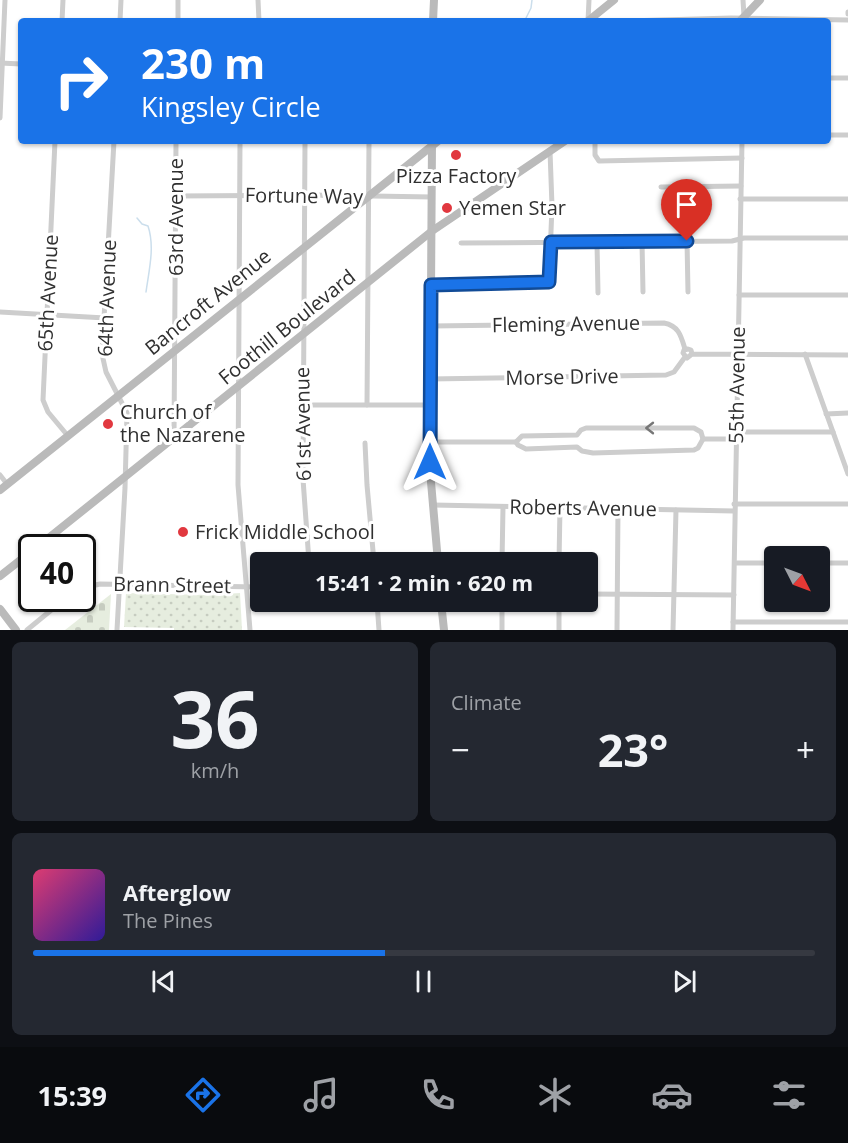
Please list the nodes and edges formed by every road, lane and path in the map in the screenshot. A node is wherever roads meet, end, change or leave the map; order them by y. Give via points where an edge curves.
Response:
1 (5, 0) edge
2 (63, 0) edge
3 (121, 0) edge
4 (178, 0) edge
5 (258, 0) edge
6 (434, 0) edge
7 (589, 0) edge
8 (614, 0) edge
9 (743, 0) edge
10 (760, 0) edge
11 (62, 18) edge
12 (120, 18) edge
13 (178, 18) edge
14 (259, 18) edge
15 (434, 18) edge
16 (588, 18) edge
17 (592, 18) edge
18 (742, 18) edge
19 (744, 18) edge
20 (831, 20) edge
21 (848, 20) edge
22 (1, 63) edge
23 (18, 64) edge
24 (831, 78) edge
25 (848, 78) edge
26 (0, 118) edge
27 (831, 135) edge
28 (848, 135) edge
29 (55, 144) edge
30 (114, 144) edge
31 (176, 144) edge
32 (240, 144) edge
33 (305, 144) edge
34 (369, 144) edge
35 (432, 144) edge
36 (434, 144) edge
37 (560, 144) edge
38 (595, 144) edge
39 (742, 144) edge
40 (550, 151) junction
41 (742, 158) junction
42 (741, 186) junction
43 (661, 187) dead end
44 (239, 195) junction
45 (304, 195) junction
46 (175, 196) junction
47 (368, 196) junction
48 (432, 197) junction
49 (740, 199) junction
50 (848, 200) edge
51 (432, 231) junction
52 (848, 238) edge
53 (739, 239) junction
54 (687, 241) junction
55 (551, 242) junction
56 (642, 242) junction
57 (461, 243) dead end
58 (597, 243) junction
59 (415, 245) junction
60 (305, 246) junction
61 (432, 253) junction
62 (369, 282) junction
63 (431, 285) junction
64 (643, 292) dead end
65 (688, 292) dead end
66 (598, 293) dead end
67 (739, 295) junction
68 (848, 295) edge
69 (239, 298) junction
70 (0, 312) edge
71 (47, 315) junction
72 (105, 318) junction
73 (431, 326) junction
74 (302, 335) junction
75 (685, 349) junction
76 (175, 350) junction
77 (692, 354) junction
78 (738, 354) junction
79 (805, 354) junction
80 (848, 355) edge
81 (685, 357) junction
82 (430, 379) junction
83 (239, 386) junction
84 (118, 395) junction
85 (303, 405) junction
86 (367, 405) junction
87 (430, 405) junction
88 (826, 414) junction
89 (848, 414) edge
90 (833, 432) junction
91 (548, 435) junction
92 (577, 435) junction
93 (736, 435) junction
94 (68, 436) junction
95 (174, 438) junction
96 (703, 439) junction
97 (430, 442) junction
98 (516, 442) junction
99 (365, 443) dead end
100 (548, 447) junction
101 (577, 447) junction
102 (848, 474) edge
103 (0, 475) edge
104 (125, 477) junction
105 (7, 484) junction
106 (0, 490) edge
107 (848, 504) edge
108 (433, 505) junction
109 (503, 507) junction
110 (734, 507) junction
111 (560, 508) junction
112 (618, 508) junction
113 (676, 510) junction
114 (54, 534) edge
115 (308, 552) edge
116 (373, 552) edge
117 (437, 552) edge
118 (502, 552) edge
119 (559, 552) edge
120 (18, 562) edge
121 (735, 563) junction
122 (764, 563) edge
123 (830, 563) edge
124 (848, 563) edge
125 (0, 576) edge
126 (120, 584) junction
127 (96, 585) edge
128 (247, 587) junction
129 (598, 594) edge
130 (618, 594) junction
131 (673, 594) junction
132 (734, 595) junction
133 (0, 609) edge
134 (49, 612) edge
135 (378, 612) edge
136 (442, 612) edge
137 (502, 612) edge
138 (559, 612) edge
139 (733, 622) junction
140 (848, 622) edge
141 (16, 630) edge
142 (27, 630) edge
143 (117, 630) edge
144 (250, 630) edge
145 (379, 630) edge
146 (444, 630) edge
147 (502, 630) edge
148 (559, 630) edge
149 (617, 630) edge
150 (673, 630) edge
151 (733, 630) edge

1 - 22 street
2 - 11 street
3 - 12 street
4 - 13 street
5 - 14 street
6 - 15 street
7 - 16 street
8 - 17 street
9 - 18 street
10 - 19 street
20 - 21 street
22 - 23 street
22 - 26 street
24 - 25 street
27 - 28 street
29 - 71 street, 65th Avenue
30 - 72 street, 64th Avenue
31 - 46 street, 63rd Avenue
32 - 44 street
33 - 45 street, 61st Avenue
34 - 47 street
35 - 47 street, Bancroft Avenue
36 - 48 street
37 - 40 street, Foothill Boulevard
38 - 41 street via 599,161
39 - 41 street, 55th Avenue
40 - 51 street, Foothill Boulevard
40 - 55 street
41 - 42 street, 55th Avenue
42 - 43 street
42 - 49 street, 55th Avenue
44 - 45 street, Fortune Way
44 - 46 street, Fortune Way
44 - 69 street
45 - 47 street, Fortune Way
45 - 60 street, 61st Avenue
46 - 76 street, 63rd Avenue
47 - 48 street, Fortune Way
47 - 60 street, Bancroft Avenue
47 - 62 street
48 - 51 street
49 - 50 street
49 - 53 street, 55th Avenue
51 - 59 street, Foothill Boulevard
51 - 61 street
52 - 53 street
53 - 54 street
53 - 67 street, 55th Avenue
54 - 56 street
54 - 65 street
55 - 57 street
55 - 58 street
55 - 63 street via 549,282
56 - 58 street
56 - 64 street
58 - 66 street
59 - 61 street
59 - 62 street, Foothill Boulevard
60 - 69 street, Bancroft Avenue
60 - 74 street, 61st Avenue
61 - 63 street
62 - 74 street, Foothill Boulevard
62 - 86 street
63 - 73 street
67 - 68 street
67 - 78 street, 55th Avenue
69 - 76 street, Bancroft Avenue
69 - 83 street
70 - 71 street
71 - 72 street
71 - 94 street, 65th Avenue via 43,400
72 - 84 street, 64th Avenue via 102,354 108,378
73 - 75 street, Fleming Avenue via 664,323 676,327
73 - 82 street
74 - 83 street, Foothill Boulevard
74 - 85 street, 61st Avenue
75 - 77 street
75 - 81 street
76 - 84 street, Bancroft Avenue
76 - 95 street, 63rd Avenue
77 - 78 street
77 - 81 street
78 - 79 street
78 - 93 street, 55th Avenue
79 - 80 street
79 - 88 street
81 - 82 street, Morse Drive via 674,372 666,375
82 - 87 street
83 - 95 street, Foothill Boulevard
83 - 128 street via 238,485
84 - 94 street, Bancroft Avenue
84 - 104 street, 64th Avenue via 127,413
85 - 86 street
85 - 115 street, 61st Avenue
86 - 87 street
87 - 97 street
88 - 89 street
88 - 90 street
90 - 93 street
90 - 102 street
91 - 92 street
91 - 98 street via 522,436
91 - 100 street
96 -> 92 street via 694,428 586,428
92 - 101 street
93 - 96 street
93 - 110 street, 55th Avenue
94 - 105 street, Bancroft Avenue
95 - 104 street, Foothill Boulevard
96 - 101 street via 694,450 593,453
97 - 98 street
97 - 108 street
98 - 100 street via 526,449
99 - 116 street
100 - 101 street
103 - 105 street
104 - 114 street, Foothill Boulevard
104 - 126 street, 64th Avenue
105 - 106 street, Bancroft Avenue
107 - 110 street, Roberts Avenue
108 - 109 street, Roberts Avenue
108 - 117 street
109 - 111 street, Roberts Avenue
109 - 118 street
110 - 113 street, Roberts Avenue
110 - 121 street, 55th Avenue
111 - 112 street, Roberts Avenue
111 - 119 street
112 - 113 street, Roberts Avenue
112 - 130 street
113 - 131 street
120 - 125 street
121 - 122 street
121 - 132 street, 55th Avenue
123 - 124 street
126 - 127 street, Brann Street
126 - 128 street, Brann Street
126 - 143 street, 64th Avenue
128 - 144 street
129 - 130 street
130 - 131 street
130 - 149 street
131 - 132 street
131 - 150 street
132 - 139 street, 55th Avenue
133 - 141 street
134 - 142 street
135 - 145 street
136 - 146 street
137 - 147 street
138 - 148 street
139 - 140 street
139 - 151 street, 55th Avenue

